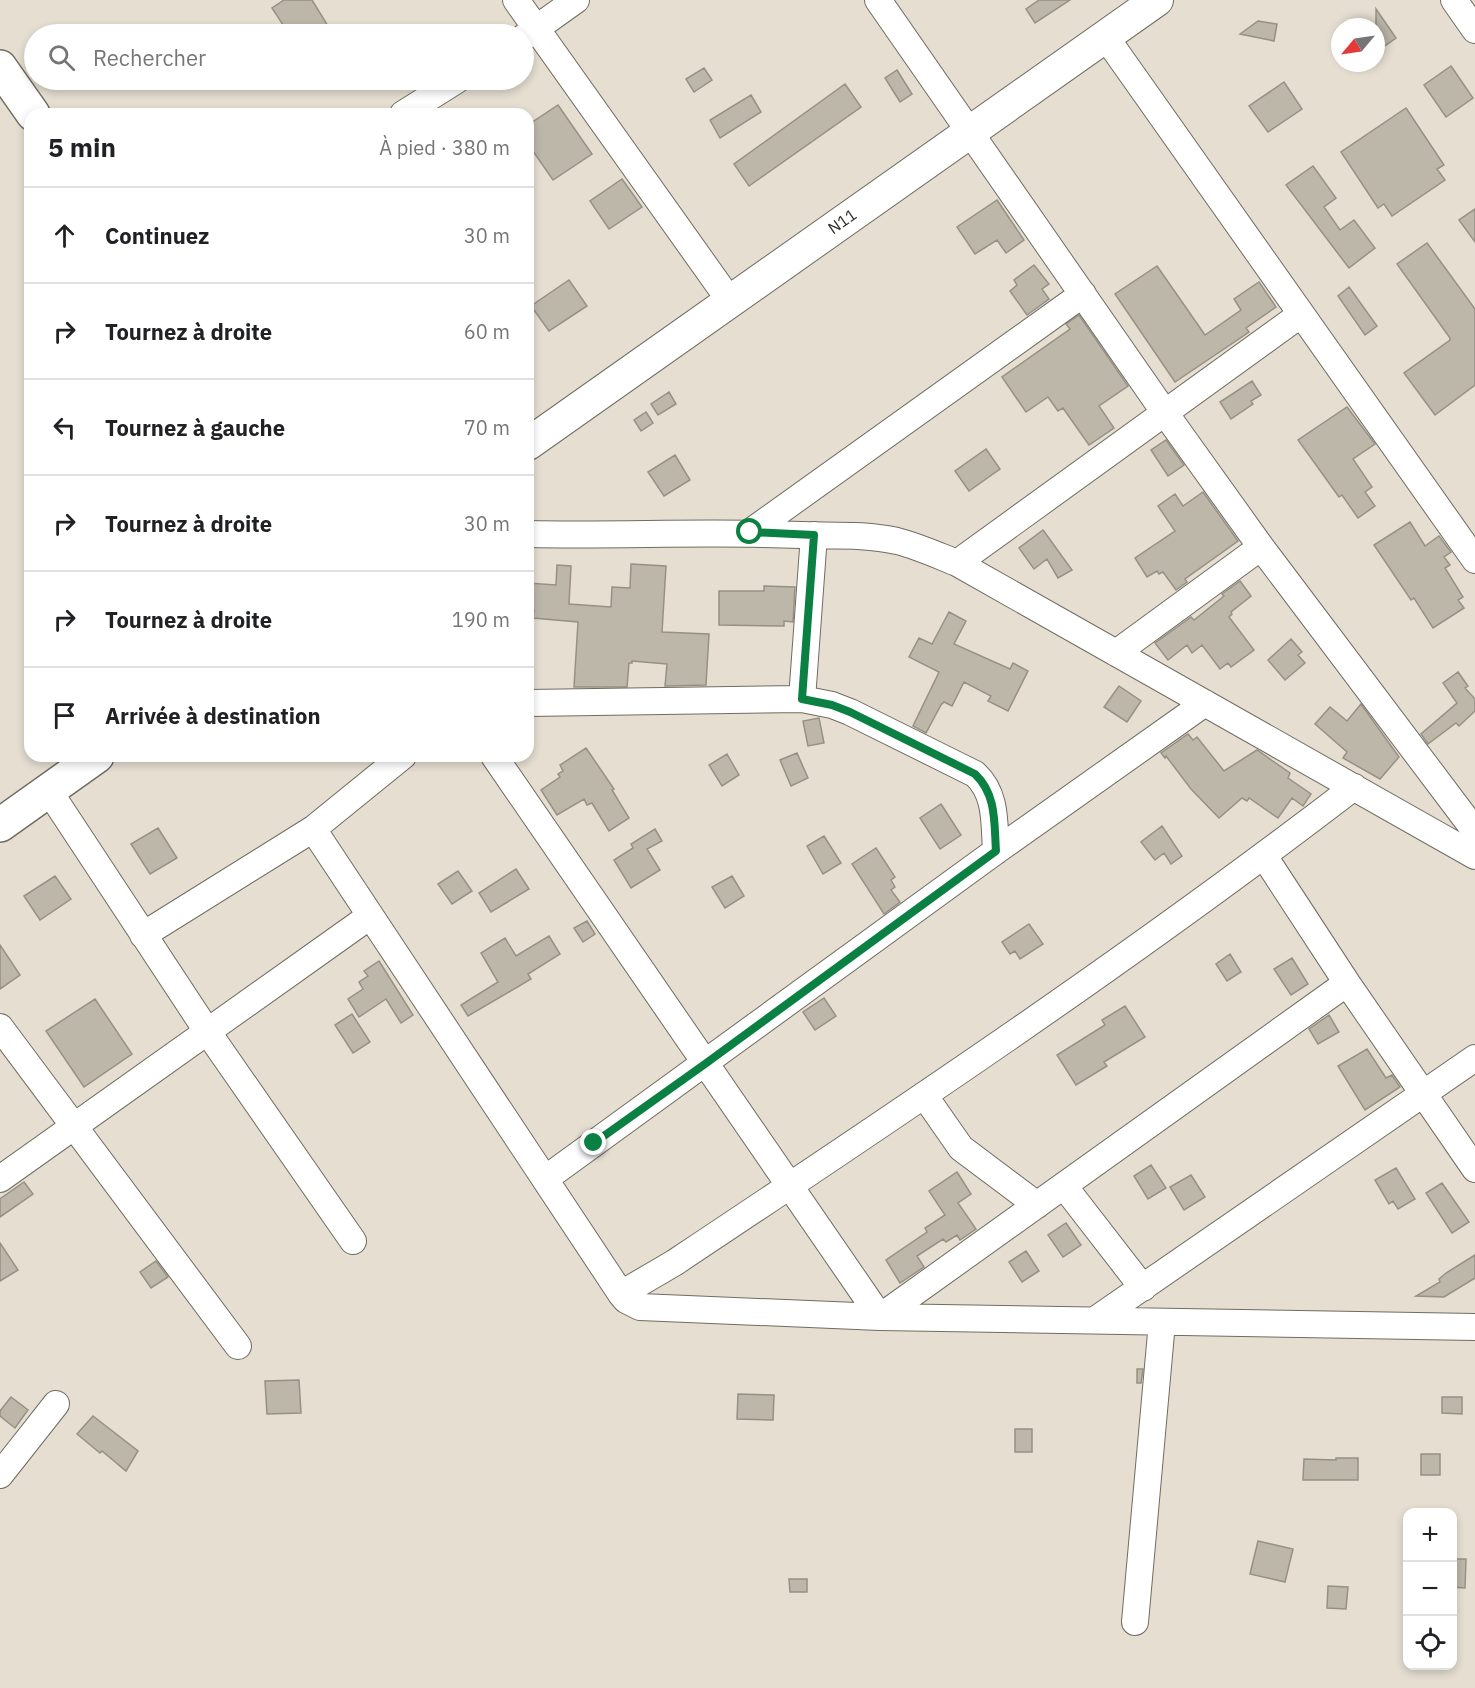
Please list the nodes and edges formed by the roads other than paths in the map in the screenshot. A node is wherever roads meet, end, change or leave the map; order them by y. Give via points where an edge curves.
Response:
1 (516, 0) edge
2 (576, 0) edge
3 (878, 0) edge
4 (1157, 0) edge
5 (1454, 0) edge
6 (526, 24) edge
7 (534, 30) edge
8 (1475, 30) edge
9 (1106, 36) junction
10 (534, 38) edge
11 (0, 67) edge
12 (441, 90) edge
13 (29, 108) edge
14 (413, 108) edge
15 (971, 133) junction
16 (1083, 294) junction
17 (730, 301) junction
18 (1300, 315) junction
19 (1165, 413) junction
20 (534, 440) edge
21 (750, 532) junction
22 (534, 534) edge
23 (814, 535) junction
24 (1261, 547) junction
25 (1475, 560) edge
26 (957, 563) junction
27 (1116, 653) junction
28 (802, 699) junction
29 (534, 703) edge
30 (1205, 703) junction
31 (89, 762) edge
32 (396, 762) edge
33 (498, 762) edge
34 (1354, 788) junction
35 (49, 791) junction
36 (0, 825) edge
37 (313, 829) junction
38 (1475, 831) edge
39 (996, 851) junction
40 (1264, 856) junction
41 (1475, 856) edge
42 (370, 916) junction
43 (143, 935) junction
44 (1347, 983) junction
45 (0, 1027) edge
46 (207, 1031) junction
47 (1475, 1058) edge
48 (705, 1064) junction
49 (1424, 1094) junction
50 (924, 1095) junction
51 (74, 1126) junction
52 (1475, 1169) edge
53 (0, 1179) edge
54 (545, 1179) junction
55 (1064, 1185) junction
56 (789, 1186) junction
57 (1036, 1205) junction
58 (353, 1241) dead end
59 (1143, 1288) junction
60 (621, 1294) junction
61 (880, 1317) junction
62 (1095, 1320) junction
63 (1162, 1322) junction
64 (1475, 1327) edge
65 (238, 1346) dead end
66 (56, 1404) dead end
67 (0, 1475) edge
68 (1135, 1622) dead end

1 - 6 street
2 - 7 street
3 - 15 street
4 - 9 main road, N11
5 - 8 street
9 - 15 main road, N11
9 - 18 street
10 - 17 street
11 - 13 highway
12 - 14 street
15 - 16 street
15 - 17 main road, N11
16 - 19 street
16 - 21 street
17 - 20 main road, N11
18 - 19 street
18 - 25 street
19 - 24 street
19 - 26 street
21 - 22 street
21 - 23 street
23 - 26 street via 897,541
23 - 28 street
24 - 27 street
24 - 38 street
26 - 27 street
27 - 30 street
28 - 29 street
28 - 39 street via 850,712 975,774 991,796
30 - 34 street
30 - 39 street
31 - 35 highway
32 - 37 street
33 - 48 street
34 - 40 street
34 - 41 street
35 - 36 highway
35 - 43 street
37 - 42 street
37 - 43 street
39 - 48 street
40 - 44 street
40 - 50 street
42 - 46 street
42 - 54 street
43 - 46 street
44 - 49 street
44 - 55 street
45 - 51 street
46 - 51 street
46 - 58 street
47 - 49 street
48 - 54 street
48 - 56 street
49 - 52 street
49 - 59 street
50 - 56 street
50 - 57 street via 962,1148
51 - 53 street
51 - 65 street
54 - 60 street
55 - 57 street
55 - 59 street
56 - 60 street
56 - 61 street
57 - 61 street
59 - 62 street
60 - 61 street via 640,1307
61 - 62 street
62 - 63 street
63 - 64 street
63 - 68 street
66 - 67 street

